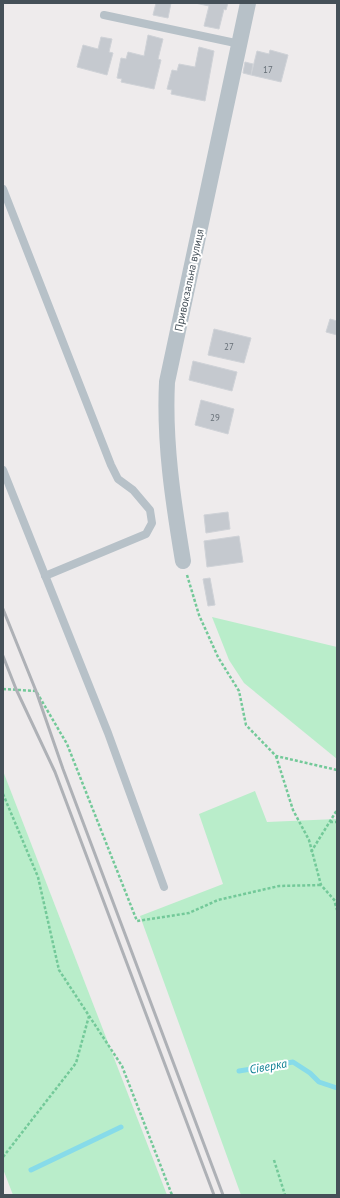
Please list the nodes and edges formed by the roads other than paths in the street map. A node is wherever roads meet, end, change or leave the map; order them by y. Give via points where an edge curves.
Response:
1 (248, 3) edge
2 (104, 15) dead end
3 (240, 44) junction
4 (3, 189) edge
5 (3, 470) edge
6 (183, 561) road end
7 (45, 576) junction
8 (164, 887) dead end

1 - 3 street, Привокзальна вулиця
2 - 3 lane
3 - 6 street, Привокзальна вулиця via 167,382 165,420 171,489
4 - 7 lane via 111,465 118,479 133,490 150,510 152,523 146,534
5 - 7 lane
7 - 8 lane via 108,733

